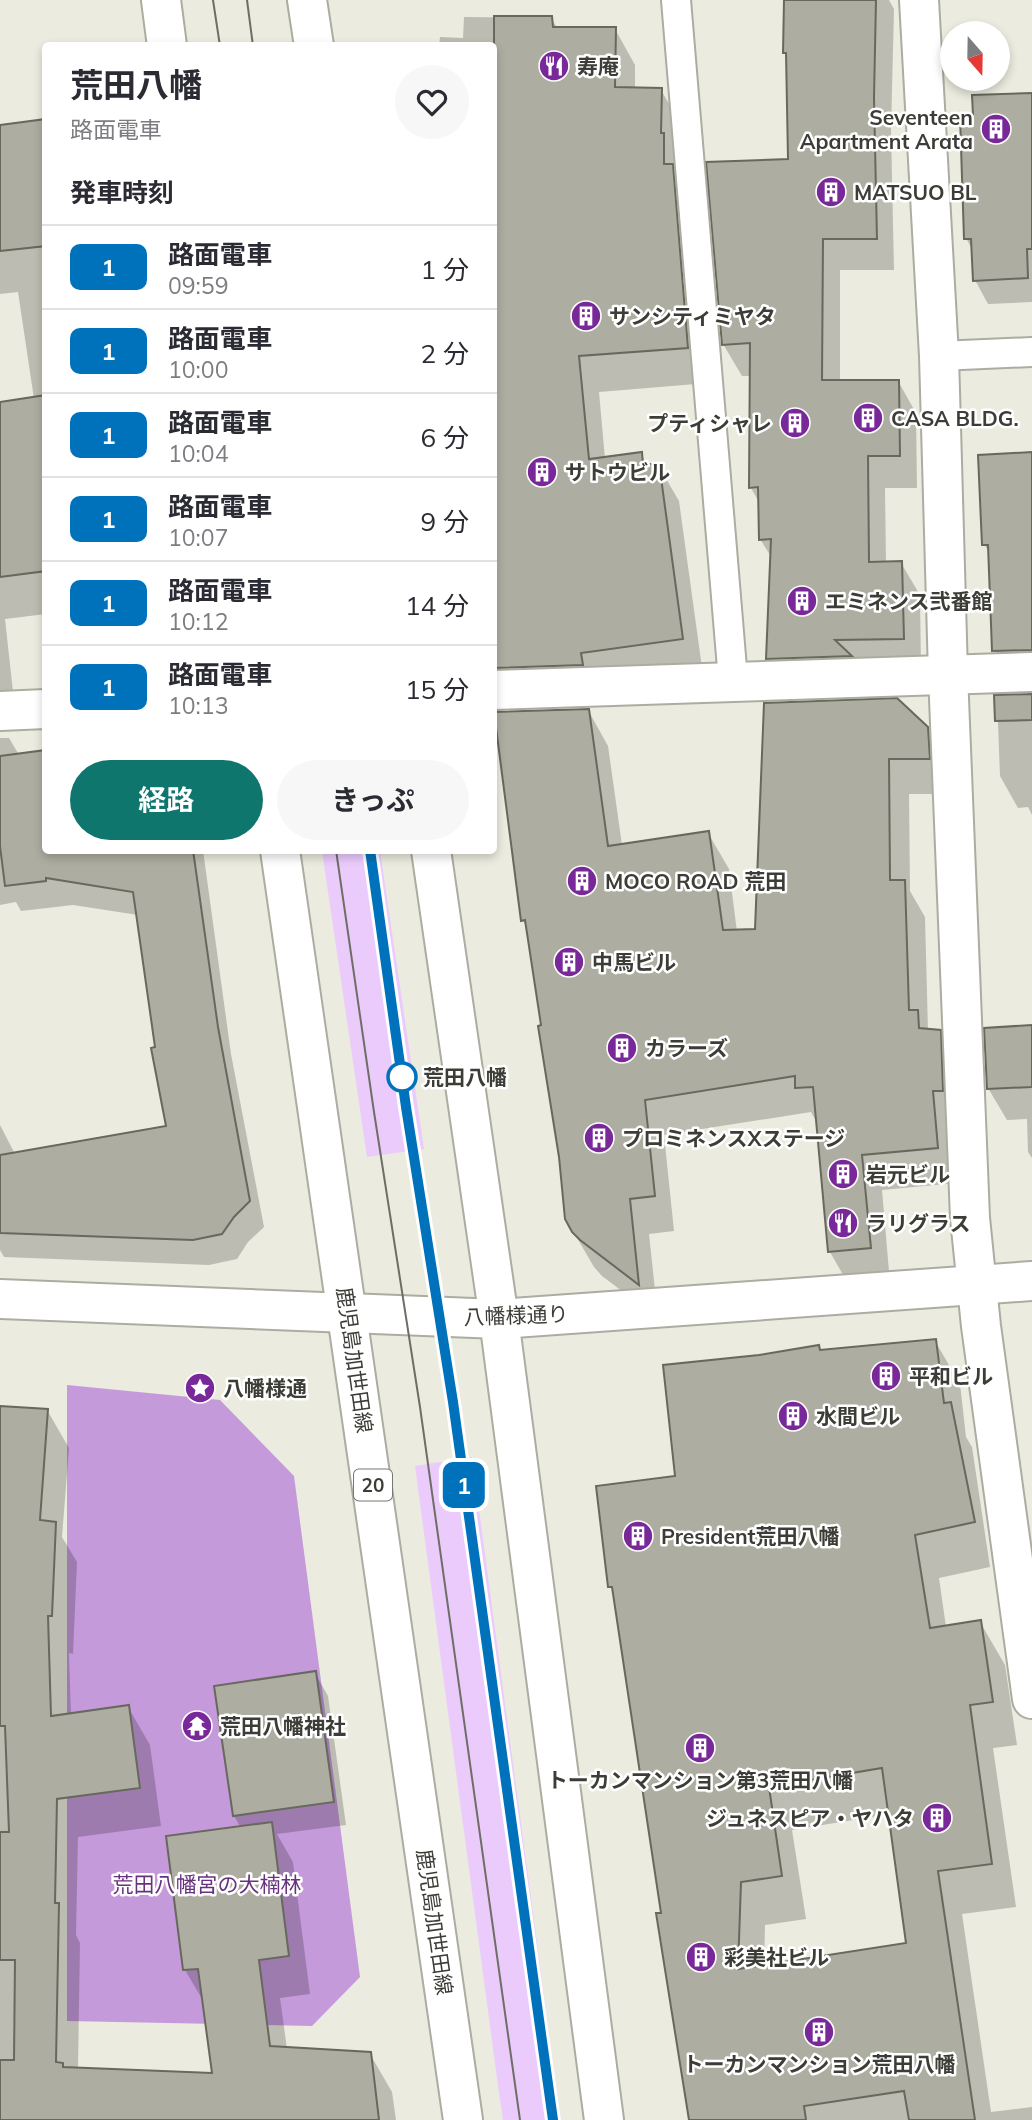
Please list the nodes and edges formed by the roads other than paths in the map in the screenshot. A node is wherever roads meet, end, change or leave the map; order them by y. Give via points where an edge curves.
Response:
1 (161, 0) edge
2 (307, 0) edge
3 (676, 0) edge
4 (919, 0) edge
5 (166, 42) edge
6 (313, 42) edge
7 (1032, 352) edge
8 (939, 356) junction
9 (1032, 672) edge
10 (948, 674) junction
11 (733, 680) junction
12 (497, 690) edge
13 (42, 709) edge
14 (0, 711) edge
15 (281, 854) edge
16 (432, 854) edge
17 (1032, 1281) edge
18 (977, 1286) junction
19 (0, 1299) edge
20 (348, 1312) junction
21 (499, 1319) junction
22 (1032, 1699) edge
23 (463, 2120) edge
24 (604, 2120) edge

1 - 5 street
2 - 6 street
3 - 11 lane
4 - 8 street
7 - 8 lane
8 - 10 street
9 - 10 street
10 - 11 street
10 - 18 street via 970,1218
11 - 12 street
13 - 14 street
15 - 20 street, 鹿児島加世田線 / 20
16 - 21 street
17 - 18 street, 八幡様通り
18 - 21 street, 八幡様通り
18 - 22 street
19 - 20 street, 八幡様通り
20 - 21 street, 八幡様通り
20 - 23 street, 鹿児島加世田線 / 20
21 - 24 street

